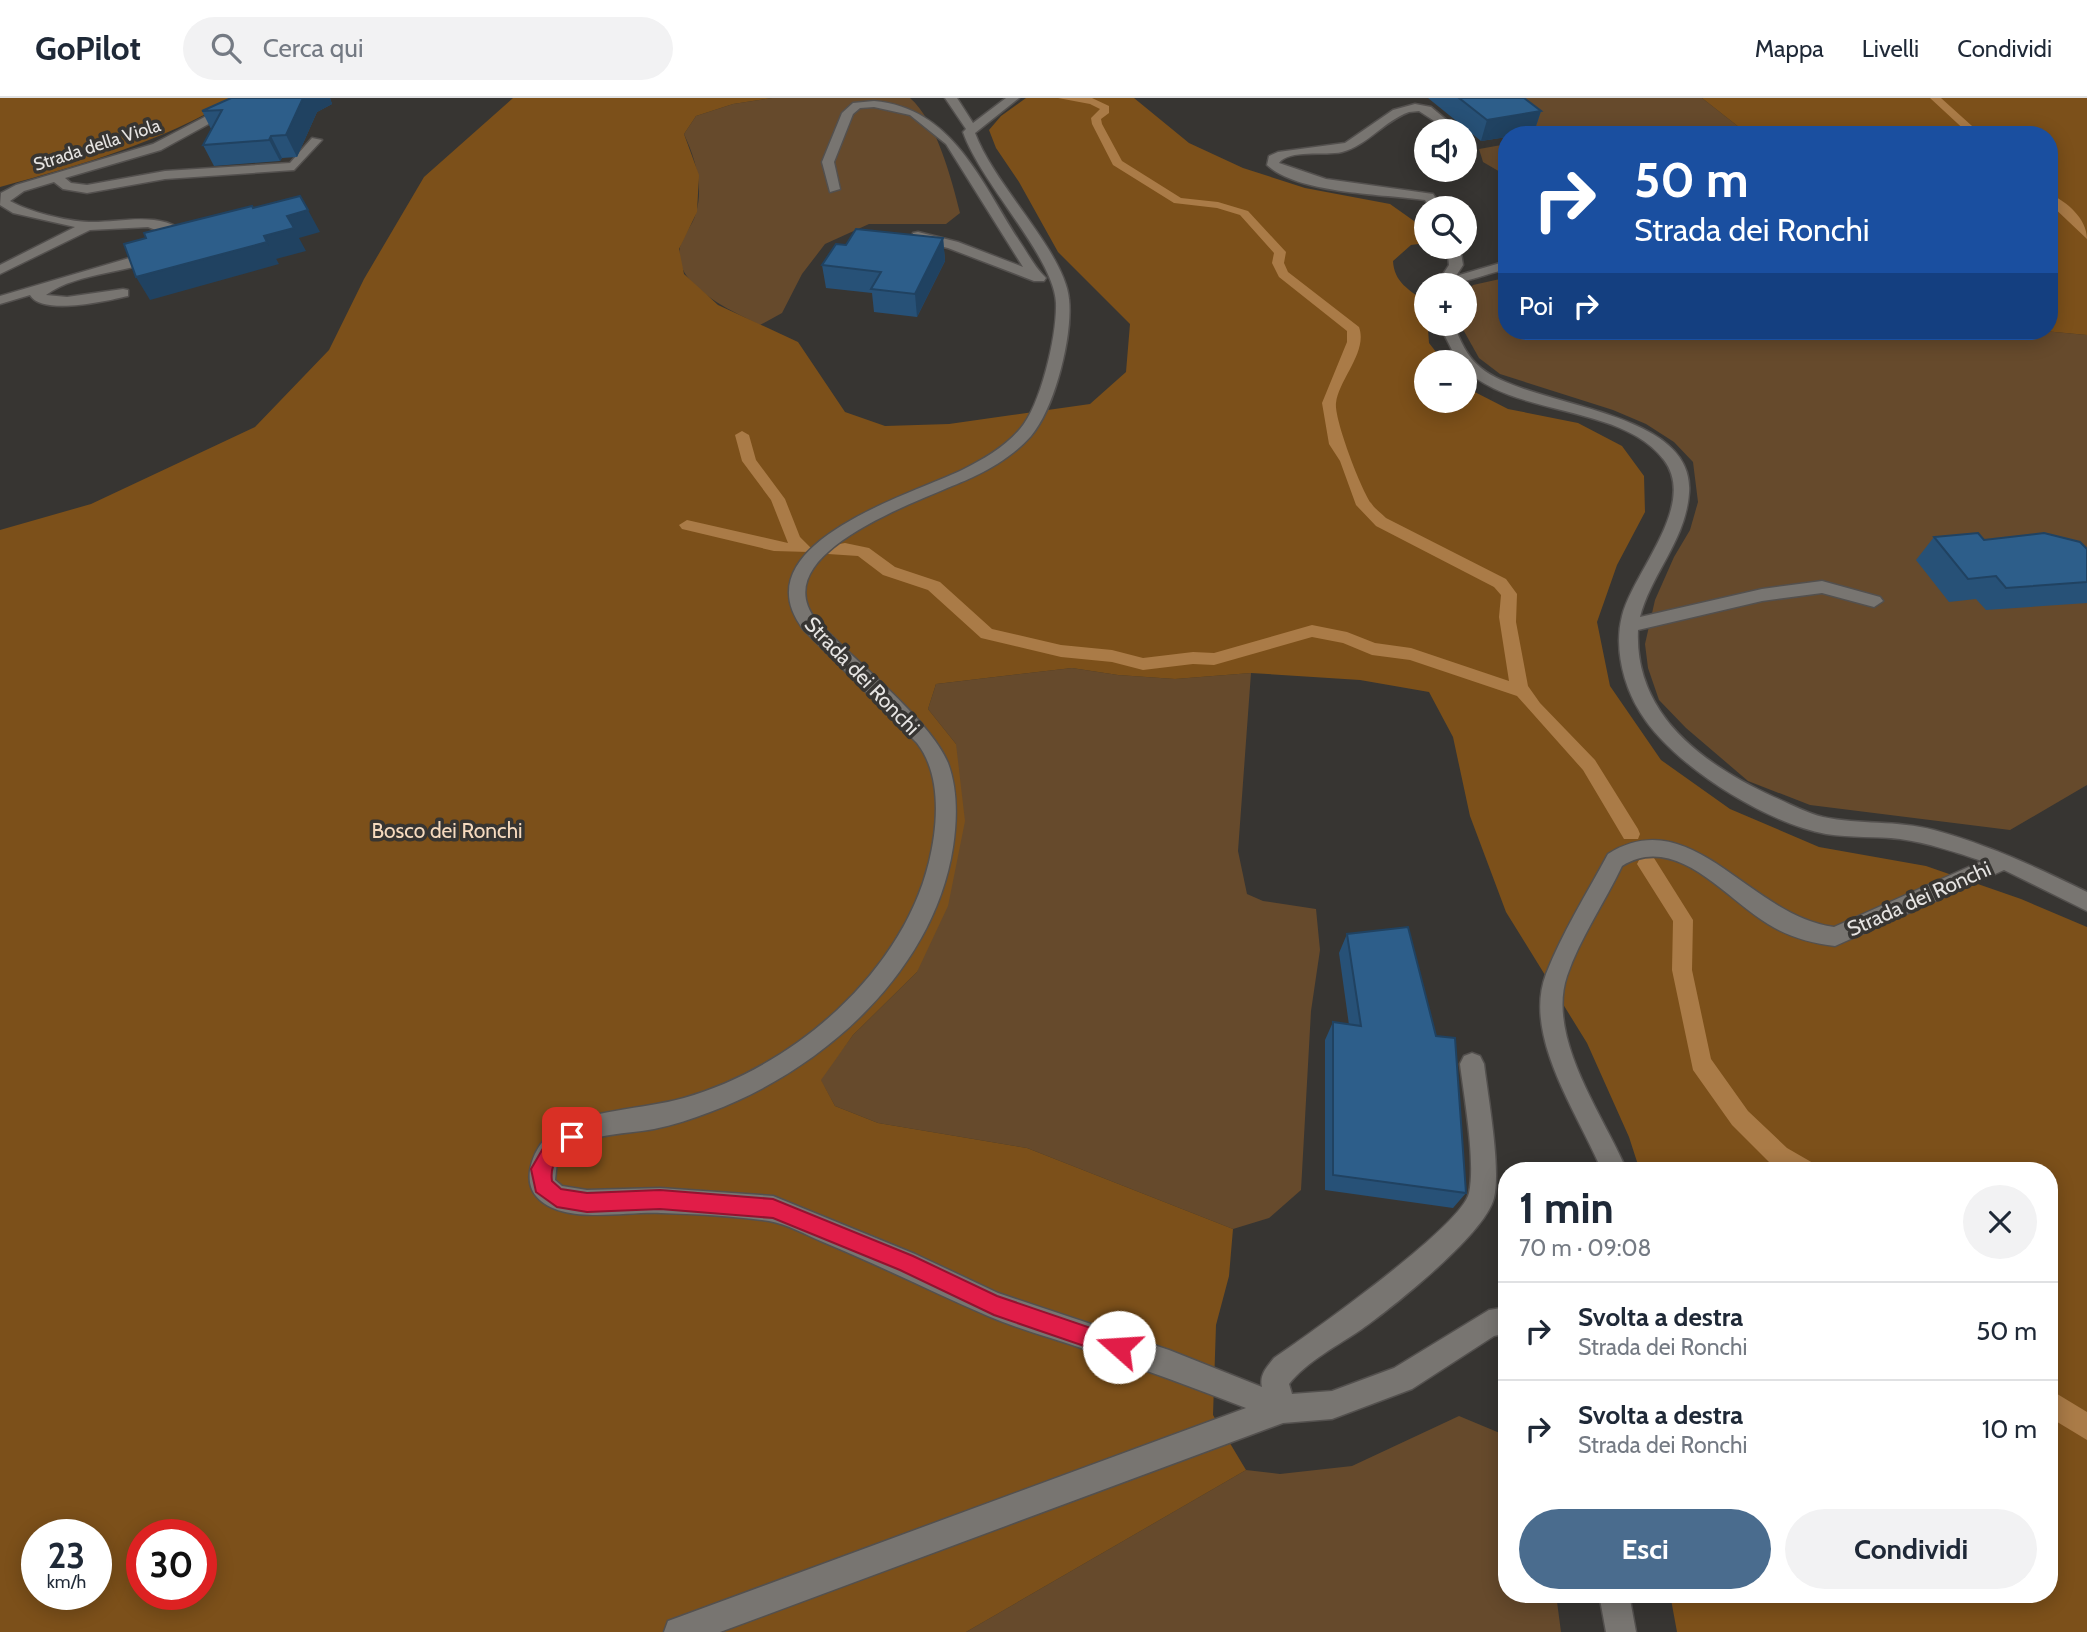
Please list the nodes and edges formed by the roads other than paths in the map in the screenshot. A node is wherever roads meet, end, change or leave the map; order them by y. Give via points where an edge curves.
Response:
1 (250, 98) edge
2 (951, 98) edge
3 (1013, 98) edge
4 (1439, 119) edge
5 (971, 128) junction
6 (316, 141) dead end
7 (57, 178) junction
8 (834, 189) dead end
9 (1423, 196) edge
10 (87, 226) junction
11 (903, 236) edge
12 (1498, 267) edge
13 (0, 270) edge
14 (1474, 273) edge
15 (1035, 276) junction
16 (45, 286) junction
17 (1062, 291) junction
18 (123, 293) dead end
19 (0, 300) edge
20 (1452, 336) edge
21 (1874, 600) dead end
22 (1630, 626) junction
23 (2003, 860) junction
24 (2087, 902) edge
25 (1472, 1064) dead end
26 (1611, 1162) edge
27 (1498, 1322) edge
28 (1283, 1409) junction
29 (1616, 1603) edge
30 (679, 1632) edge
31 (1621, 1632) edge

1 - 7 street, Strada della Viola via 157,147
2 - 5 street
3 - 5 street
4 - 9 street via 1426,109 1412,107 1397,112 1349,146 1273,159 1281,171
5 - 17 street via 976,151
6 - 7 street via 294,166 165,175 87,189 67,186
7 - 10 street, Strada della Viola via 20,188 3,202
8 - 15 street via 828,162 848,113 858,105 874,104 914,113 950,142
10 - 13 street
10 - 16 street via 134,221 182,236 178,244 163,252
11 - 15 street via 933,238
12 - 14 street
15 - 17 street
16 - 18 street via 36,296 45,301
16 - 19 street
17 - 28 street, Strada dei Ronchi via 1060,333 1051,371 1026,431 990,463 821,544 797,582 798,609 929,745 940,775 947,821 919,922 875,985 827,1033 773,1071 715,1098 657,1117 589,1129 555,1144 541,1169 543,1186 557,1198 587,1202 660,1200 773,1209 994,1305 1169,1364
20 - 22 street via 1462,358 1479,375 1616,421 1658,446 1676,466 1682,498 1677,516 1632,612
21 - 22 street via 1822,587 1762,595
22 - 23 street via 1632,676 1645,705 1693,760 1736,790 1825,825 1917,834
23 - 24 street
23 - 26 street, Strada dei Ronchi via 1835,937 1814,936 1792,927 1677,851 1661,846 1643,848 1627,851 1615,860 1556,976 1550,1014 1557,1044
25 - 28 street via 1482,1198 1463,1226 1364,1311 1284,1367 1274,1380
27 - 28 street, Strada dei Ronchi via 1402,1378 1332,1405
28 - 30 street
29 - 31 street

